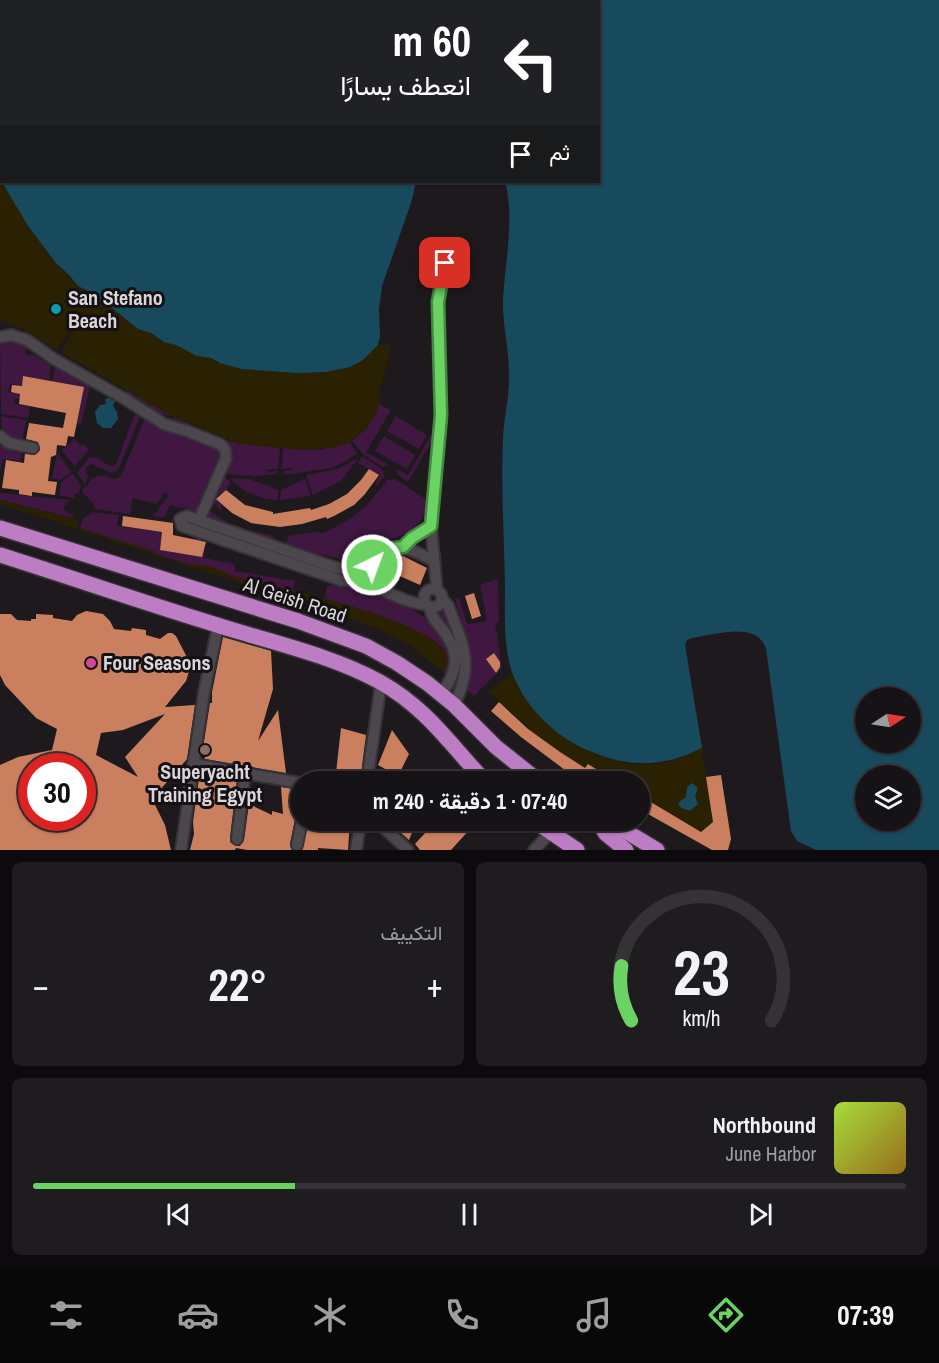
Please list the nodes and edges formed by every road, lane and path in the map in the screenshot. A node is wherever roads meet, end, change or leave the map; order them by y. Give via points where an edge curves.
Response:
1 (445, 263) dead end
2 (0, 337) edge
3 (0, 436) edge
4 (33, 448) dead end
5 (199, 520) junction
6 (431, 526) junction
7 (0, 528) edge
8 (403, 547) junction
9 (0, 555) edge
10 (434, 561) junction
11 (365, 573) junction
12 (440, 595) junction
13 (427, 605) junction
14 (218, 626) junction
15 (458, 631) junction
16 (447, 636) junction
17 (459, 651) junction
18 (381, 683) junction
19 (441, 694) junction
20 (454, 705) junction
21 (193, 765) junction
22 (369, 771) edge
23 (476, 771) edge
24 (526, 771) edge
25 (245, 774) junction
26 (290, 781) edge
27 (300, 831) edge
28 (359, 831) edge
29 (387, 831) edge
30 (604, 831) edge
31 (625, 831) edge
32 (550, 832) joint
33 (237, 839) dead end
34 (297, 845) dead end
35 (181, 850) edge
36 (356, 850) edge
37 (408, 850) edge
38 (534, 850) edge
39 (577, 850) edge
40 (626, 850) edge
41 (657, 850) edge

1 - 6 street via 438,302 441,415
2 - 5 street via 11,335 27,340 164,424 222,446 226,458
3 - 4 street via 9,443
5 - 11 street via 334,567
5 - 11 street via 184,516 180,522 340,580 352,581
6 - 8 street
6 - 10 street
7 - 19 highway, Al Geish Road via 333,633 397,663
8 - 10 street
8 - 11 street via 371,557
9 - 14 highway
10 - 12 street
11 - 13 street via 375,586
12 - 13 street via 427,591
12 - 15 street
13 - 16 street
14 - 18 highway via 325,660
14 - 21 street
15 - 16 street
15 - 17 street
16 - 17 street
17 - 19 street via 455,671
17 - 20 street via 467,666
18 - 22 street
18 - 23 highway via 429,718
19 - 20 highway, Al Geish Road
20 - 24 highway, Al Geish Road
21 - 25 street
21 - 35 street
25 - 26 street
25 - 33 street
27 - 34 street
28 - 36 street
29 - 37 street
30 - 40 highway
31 - 41 highway
32 - 38 street
32 - 39 highway

